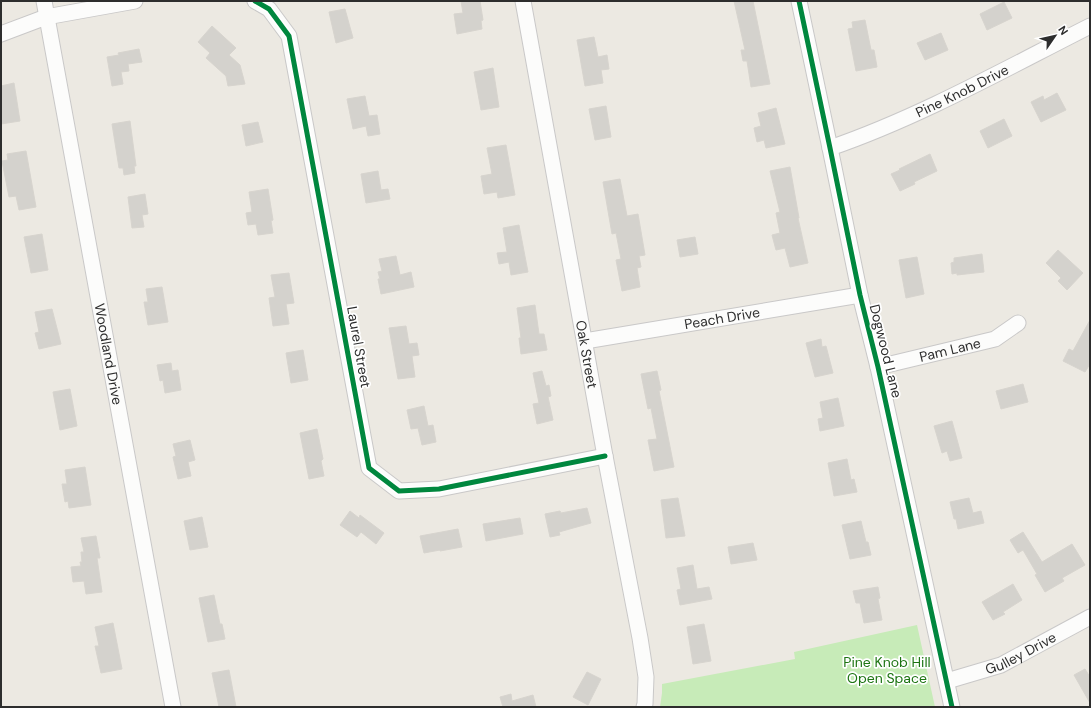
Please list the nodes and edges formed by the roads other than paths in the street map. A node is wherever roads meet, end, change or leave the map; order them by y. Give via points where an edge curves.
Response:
1 (44, 1) edge
2 (135, 1) edge
3 (255, 1) edge
4 (523, 1) edge
5 (799, 1) edge
6 (46, 17) junction
7 (1090, 26) edge
8 (1, 34) edge
9 (830, 148) junction
10 (860, 295) junction
11 (1018, 323) dead end
12 (585, 341) junction
13 (878, 367) junction
14 (605, 456) junction
15 (1090, 616) edge
16 (947, 681) junction
17 (173, 707) edge
18 (644, 707) edge
19 (952, 707) edge

1 - 6 street, Woodland Drive
2 - 6 street
3 - 14 street, Laurel Street via 269,10 289,36 370,468 399,491 439,489
4 - 12 street, Oak Street
5 - 9 street, Dogwood Lane
6 - 8 street
6 - 17 street, Woodland Drive
7 - 9 street, Pine Knob Drive via 961,91 866,135
9 - 10 street, Dogwood Lane
10 - 12 street, Peach Drive
10 - 13 street, Dogwood Lane
11 - 13 street, Pam Lane via 995,339
12 - 14 street, Oak Street
13 - 16 street, Dogwood Lane
14 - 18 street, Oak Street via 646,677
15 - 16 street, Gulley Drive via 1000,665
16 - 19 street, Dogwood Lane

